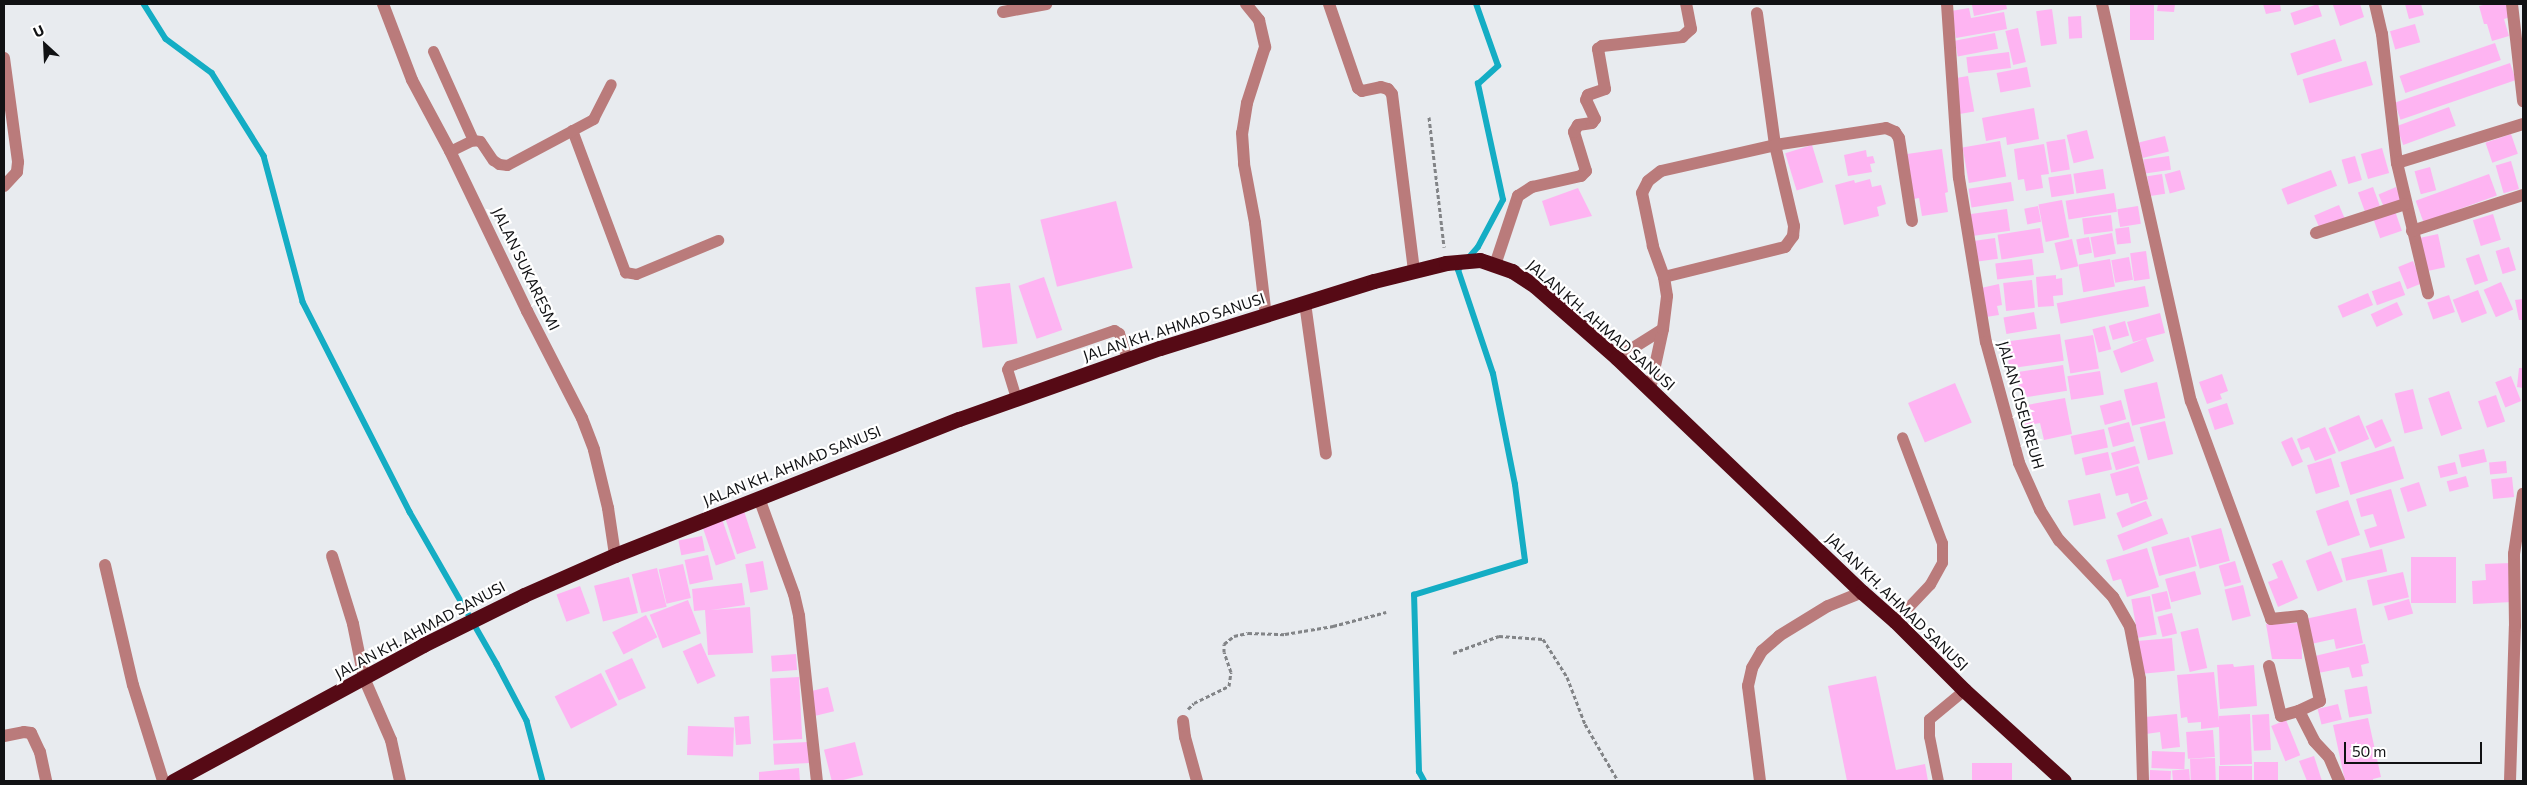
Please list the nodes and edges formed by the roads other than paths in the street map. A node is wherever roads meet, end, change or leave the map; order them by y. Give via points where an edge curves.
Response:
1 (383, 4) edge
2 (1046, 4) edge
3 (1246, 4) edge
4 (1329, 4) edge
5 (1686, 4) edge
6 (1947, 4) edge
7 (2102, 4) edge
8 (2376, 4) edge
9 (2512, 4) edge
10 (1003, 12) dead end
11 (1757, 13) dead end
12 (433, 51) dead end
13 (4, 58) edge
14 (611, 84) dead end
15 (2523, 101) edge
16 (2523, 124) edge
17 (572, 130) junction
18 (473, 140) junction
19 (1775, 144) junction
20 (450, 151) junction
21 (2397, 163) junction
22 (4, 186) edge
23 (2523, 195) edge
24 (2406, 204) junction
25 (1912, 221) dead end
26 (2412, 231) junction
27 (2316, 233) dead end
28 (718, 240) dead end
29 (1495, 265) junction
30 (1414, 271) junction
31 (1664, 277) junction
32 (2428, 293) dead end
33 (1306, 303) junction
34 (1266, 316) junction
35 (1663, 329) junction
36 (1617, 358) junction
37 (1127, 360) junction
38 (1650, 389) junction
39 (1016, 398) junction
40 (1902, 437) dead end
41 (1326, 454) dead end
42 (2523, 494) edge
43 (759, 498) junction
44 (615, 555) junction
45 (332, 556) dead end
46 (105, 565) dead end
47 (1862, 592) junction
48 (1895, 621) junction
49 (2269, 666) dead end
50 (364, 678) junction
51 (1964, 690) junction
52 (2299, 711) junction
53 (1183, 720) road end
54 (4, 736) edge
55 (46, 781) edge
56 (163, 781) edge
57 (173, 781) edge
58 (400, 781) edge
59 (817, 781) edge
60 (1197, 781) edge
61 (1760, 781) edge
62 (1938, 781) edge
63 (2064, 781) edge
64 (2144, 781) edge
65 (2339, 781) edge
66 (2510, 781) edge

1 - 20 street, JALAN SUKARESMI via 412,80
2 - 10 street
3 - 34 street via 1259,20 1265,47 1247,103 1242,133
4 - 30 street via 1358,88 1362,91 1380,87 1392,94
5 - 29 street via 1691,29 1682,37 1598,49 1605,89 1588,95 1586,100 1595,120 1578,125 1574,132 1586,171 1581,176 1532,187 1518,196
6 - 64 street, JALAN CISEUREUH via 1959,178 1986,342 2019,463 2040,510 2069,552 2113,597 2130,626 2140,678
7 - 52 street via 2191,401 2272,619 2302,617 2320,701
8 - 21 street
9 - 15 street
11 - 19 street
12 - 18 lane
13 - 22 street via 18,162 17,172
14 - 17 lane via 596,116
16 - 21 street
17 - 18 lane via 507,164 499,164 480,141
17 - 28 lane via 625,272 636,274
18 - 20 lane
19 - 25 street via 1873,129 1886,128 1895,132 1899,138
19 - 31 street via 1794,226 1793,236 1785,247
19 - 31 street via 1660,171 1648,181 1642,193 1643,203
20 - 44 street, JALAN SUKARESMI via 590,437 608,508
21 - 24 street
23 - 26 street
24 - 26 street
24 - 27 street
26 - 32 street
29 - 30 highway, JALAN KH. AHMAD SANUSI via 1480,260 1446,263
29 - 36 highway, JALAN KH. AHMAD SANUSI via 1512,270 1534,286
30 - 33 highway, JALAN KH. AHMAD SANUSI
31 - 35 street via 1667,296
33 - 34 highway, JALAN KH. AHMAD SANUSI
33 - 41 street
34 - 37 highway, JALAN KH. AHMAD SANUSI
35 - 36 street
35 - 38 street
36 - 38 highway, JALAN KH. AHMAD SANUSI
37 - 39 highway, JALAN KH. AHMAD SANUSI
37 - 39 lane via 1119,333 1114,330 1010,366 1007,369
38 - 47 highway, JALAN KH. AHMAD SANUSI
39 - 43 highway, JALAN KH. AHMAD SANUSI
40 - 48 lane via 1942,543 1942,562 1930,584
42 - 66 street via 2514,554
43 - 44 highway, JALAN KH. AHMAD SANUSI
43 - 59 street via 799,616
44 - 50 highway, JALAN KH. AHMAD SANUSI via 524,595
45 - 50 street via 353,624
46 - 56 street via 133,685
47 - 48 highway, JALAN KH. AHMAD SANUSI
47 - 61 street via 1828,606 1779,636 1762,652 1752,668 1748,686
48 - 51 highway, JALAN KH. AHMAD SANUSI
49 - 52 street via 2281,716
50 - 57 highway, JALAN KH. AHMAD SANUSI
50 - 58 street via 390,740
51 - 62 lane via 1929,719
51 - 63 highway, JALAN KH. AHMAD SANUSI
52 - 65 street via 2314,741 2330,757
53 - 60 street via 1184,737
54 - 55 street via 30,733 40,752

